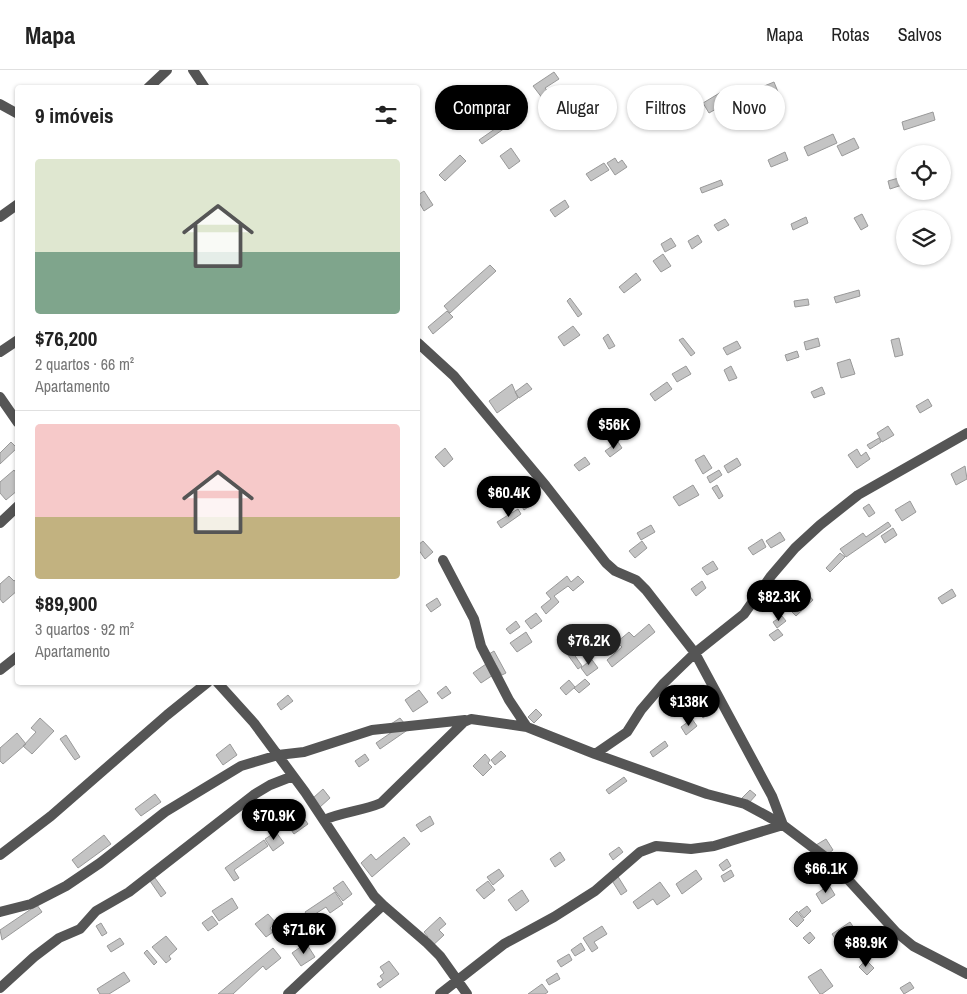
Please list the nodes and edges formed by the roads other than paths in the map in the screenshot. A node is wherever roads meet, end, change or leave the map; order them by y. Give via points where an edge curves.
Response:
1 (168, 70) edge
2 (193, 70) edge
3 (151, 85) edge
4 (203, 85) edge
5 (0, 104) edge
6 (15, 112) edge
7 (15, 206) edge
8 (0, 218) edge
9 (15, 342) edge
10 (420, 345) edge
11 (0, 352) edge
12 (0, 397) edge
13 (15, 419) edge
14 (967, 433) edge
15 (15, 509) edge
16 (0, 523) edge
17 (443, 560) dead end
18 (695, 653) junction
19 (15, 658) edge
20 (0, 670) edge
21 (204, 685) edge
22 (220, 685) edge
23 (471, 719) junction
24 (527, 727) junction
25 (595, 754) junction
26 (278, 755) junction
27 (293, 776) junction
28 (324, 820) junction
29 (783, 825) junction
30 (0, 855) edge
31 (383, 905) junction
32 (0, 912) edge
33 (967, 974) edge
34 (458, 980) junction
35 (0, 988) edge
36 (288, 994) edge
37 (440, 994) edge
38 (467, 994) edge

1 - 3 street
2 - 4 street
5 - 6 street
7 - 8 street
9 - 11 street
10 - 18 street via 454,376 606,563 615,571 636,580 646,590
12 - 13 street
14 - 18 street via 858,496 820,525 777,569 744,614
15 - 16 street
17 - 24 street via 474,620 481,646
18 - 25 street via 641,710 627,732
18 - 29 street via 772,796
19 - 20 street
21 - 30 street via 51,816
22 - 26 street
23 - 24 street
23 - 26 street via 372,730 304,752
23 - 28 street via 455,728 434,753 381,803
24 - 25 street
25 - 29 street via 707,794 745,804
26 - 27 street
26 - 32 street via 241,766 203,788 165,812 66,886 31,904
27 - 28 street
27 - 35 street via 270,785 249,799 129,892 96,911 80,929 59,938 34,956
28 - 31 street
29 - 33 street via 832,862 896,932 913,946
29 - 34 street via 714,846 691,849 656,846 640,852 594,891 504,944
31 - 34 street via 427,942
31 - 36 street
34 - 37 street
34 - 38 street

